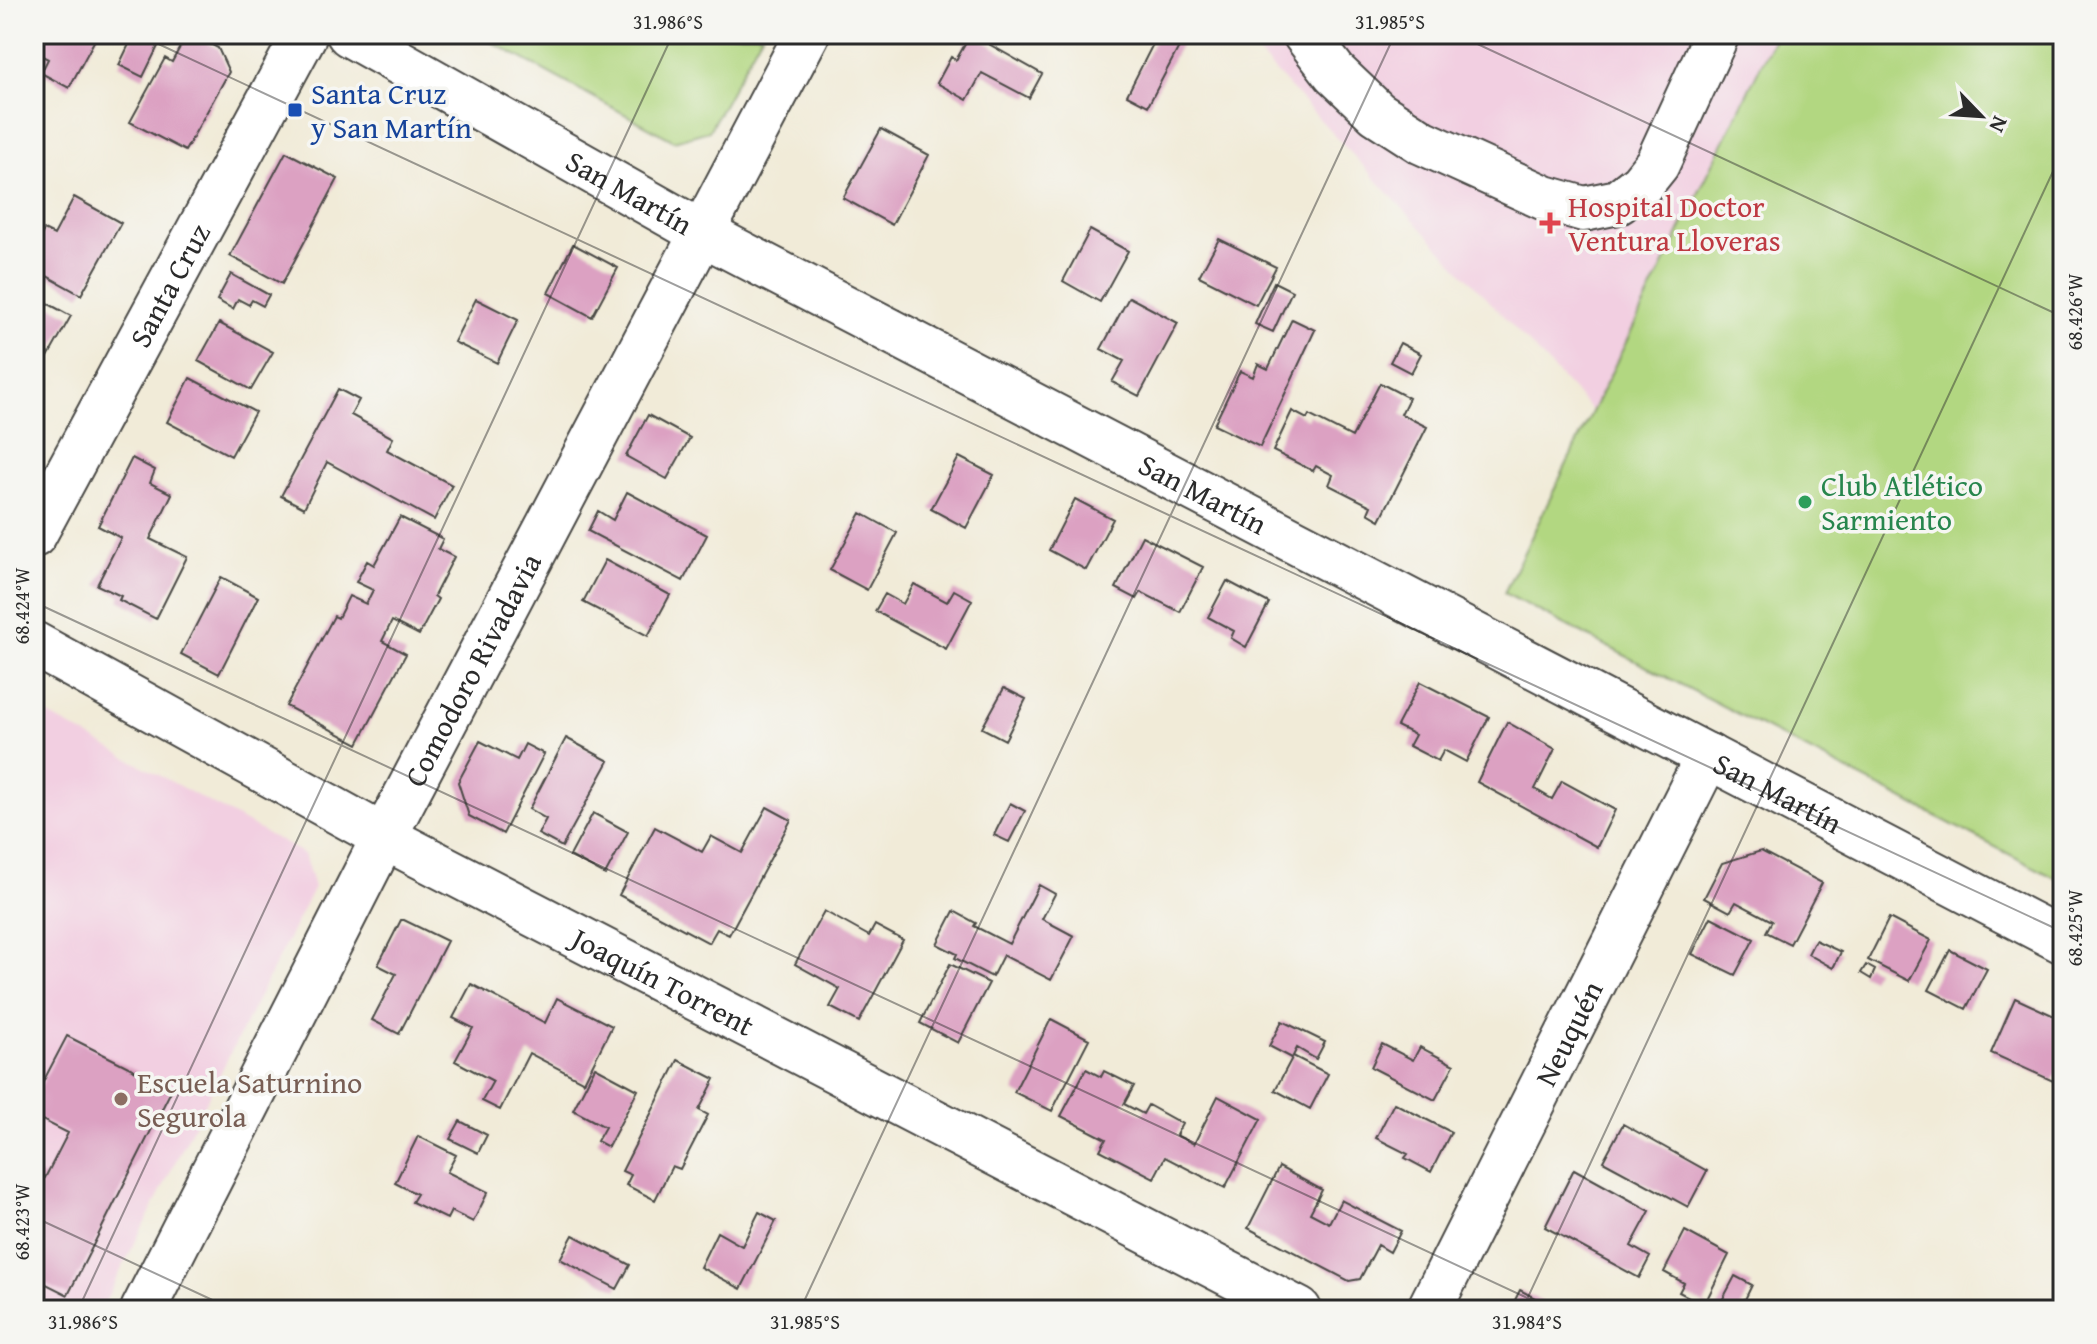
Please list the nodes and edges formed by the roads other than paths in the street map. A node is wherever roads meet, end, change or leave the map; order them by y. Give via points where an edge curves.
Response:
1 (305, 34) edge
2 (349, 34) edge
3 (807, 34) edge
4 (1305, 34) edge
5 (1717, 34) edge
6 (702, 233) junction
7 (34, 535) edge
8 (34, 644) edge
9 (1708, 756) junction
10 (384, 837) junction
11 (2063, 941) edge
12 (143, 1310) edge
13 (1299, 1310) edge
14 (1429, 1310) edge

1 - 7 street, Santa Cruz
2 - 6 street, San Martín
3 - 6 street, Comodoro Rivadavia
4 - 5 street via 1335,73 1377,113 1422,142 1545,198 1584,209 1618,202 1657,164
6 - 9 street, San Martín
6 - 10 street, Comodoro Rivadavia
8 - 10 street, Joaquín Torrent
9 - 11 street, San Martín
9 - 14 street, Neuquén
10 - 12 street, Comodoro Rivadavia
10 - 13 street, Joaquín Torrent

